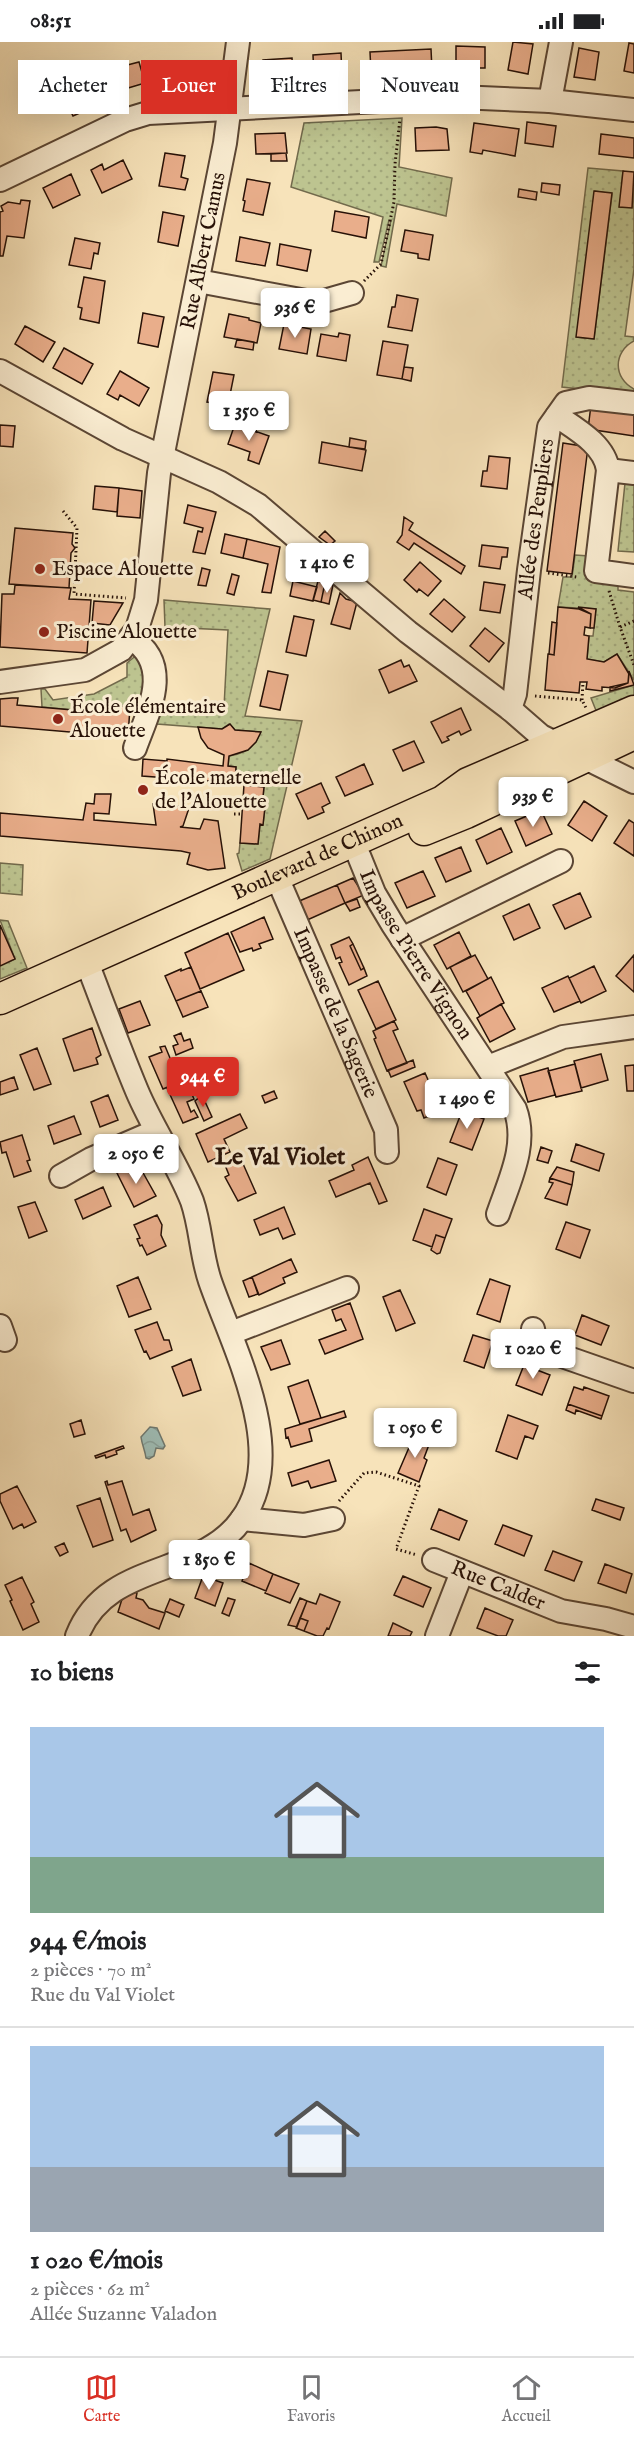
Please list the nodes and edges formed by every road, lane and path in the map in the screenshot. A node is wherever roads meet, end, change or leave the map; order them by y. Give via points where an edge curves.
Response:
1 (238, 42) edge
2 (561, 42) edge
3 (236, 60) edge
4 (480, 98) edge
5 (360, 101) edge
6 (550, 101) junction
7 (237, 109) edge
8 (634, 110) edge
9 (163, 114) edge
10 (229, 114) edge
11 (400, 114) edge
12 (0, 180) edge
13 (198, 281) junction
14 (352, 293) joint
15 (0, 371) edge
16 (634, 403) edge
17 (557, 416) junction
18 (164, 457) junction
19 (608, 470) junction
20 (634, 473) edge
21 (63, 511) dead end
22 (634, 576) edge
23 (146, 600) junction
24 (634, 621) edge
25 (131, 638) junction
26 (634, 665) edge
27 (0, 682) edge
28 (583, 682) dead end
29 (540, 696) dead end
30 (548, 697) dead end
31 (582, 700) dead end
32 (510, 709) junction
33 (634, 711) edge
34 (634, 734) edge
35 (554, 744) junction
36 (135, 748) dead end
37 (581, 758) junction
38 (634, 782) edge
39 (234, 814) dead end
40 (240, 814) dead end
41 (360, 856) junction
42 (561, 861) dead end
43 (280, 883) junction
44 (402, 939) junction
45 (89, 967) junction
46 (0, 999) edge
47 (0, 1016) edge
48 (634, 1027) edge
49 (488, 1067) junction
50 (156, 1131) junction
51 (387, 1152) dead end
52 (61, 1176) dead end
53 (498, 1214) dead end
54 (347, 1288) dead end
55 (533, 1329) dead end
56 (231, 1333) junction
57 (634, 1381) edge
58 (242, 1519) junction
59 (326, 1521) joint
60 (434, 1560) joint
61 (462, 1572) junction
62 (634, 1627) edge
63 (77, 1636) edge
64 (437, 1636) edge

1 - 3 street, Rue Albert Camus
2 - 6 street
4 - 6 street
5 - 7 street
6 - 8 street
9 - 12 street via 136,116
10 - 13 street, Rue Albert Camus
11 - 14 path via 394,195 381,264
13 - 14 street via 317,303
13 - 18 street, Rue Albert Camus
15 - 18 street via 123,439
16 - 17 street, Allée des Peupliers via 589,398 566,403
17 - 19 street via 582,433 607,458
17 - 32 street, Allée des Peupliers via 549,427
18 - 23 street, Rue Albert Camus
18 - 32 street via 258,505 408,632
19 - 20 street
19 - 22 street via 596,571
21 - 23 path via 78,528 74,594
23 - 25 street, Rue Albert Camus
24 - 26 path via 620,627
25 - 27 street via 121,650 85,670
25 - 36 street via 143,646 155,664 153,700
28 - 31 path
29 - 30 path
32 - 35 street
33 - 35 main road, Boulevard de Chinon
34 - 37 main road, Boulevard de Chinon
35 - 37 street
35 - 43 main road, Boulevard de Chinon via 468,783 443,801
37 - 38 street
37 - 41 main road, Boulevard de Chinon via 466,813
39 - 40 path
41 - 43 main road, Boulevard de Chinon
41 - 44 street, Impasse Pierre Vignon via 374,893
42 - 44 street
43 - 45 main road, Boulevard de Chinon
43 - 51 street, Impasse de la Sagerie via 386,1130
44 - 49 street, Impasse Pierre Vignon
45 - 46 main road, Boulevard de Chinon
45 - 47 main road, Boulevard de Chinon
45 - 50 street
48 - 49 street via 563,1037
49 - 53 street, Impasse Pierre Vignon via 515,1109 522,1134
50 - 52 street
50 - 56 street via 192,1203 206,1269
54 - 56 street
55 - 57 street via 535,1339 548,1351
56 - 58 street via 251,1398 260,1453 256,1487
58 - 59 street via 304,1525
58 - 63 street via 220,1542 113,1589 89,1612
59 - 60 path via 364,1473 376,1472 419,1486 396,1548
60 - 61 street, Rue Calder
61 - 62 street, Rue Calder via 561,1611
61 - 64 street

